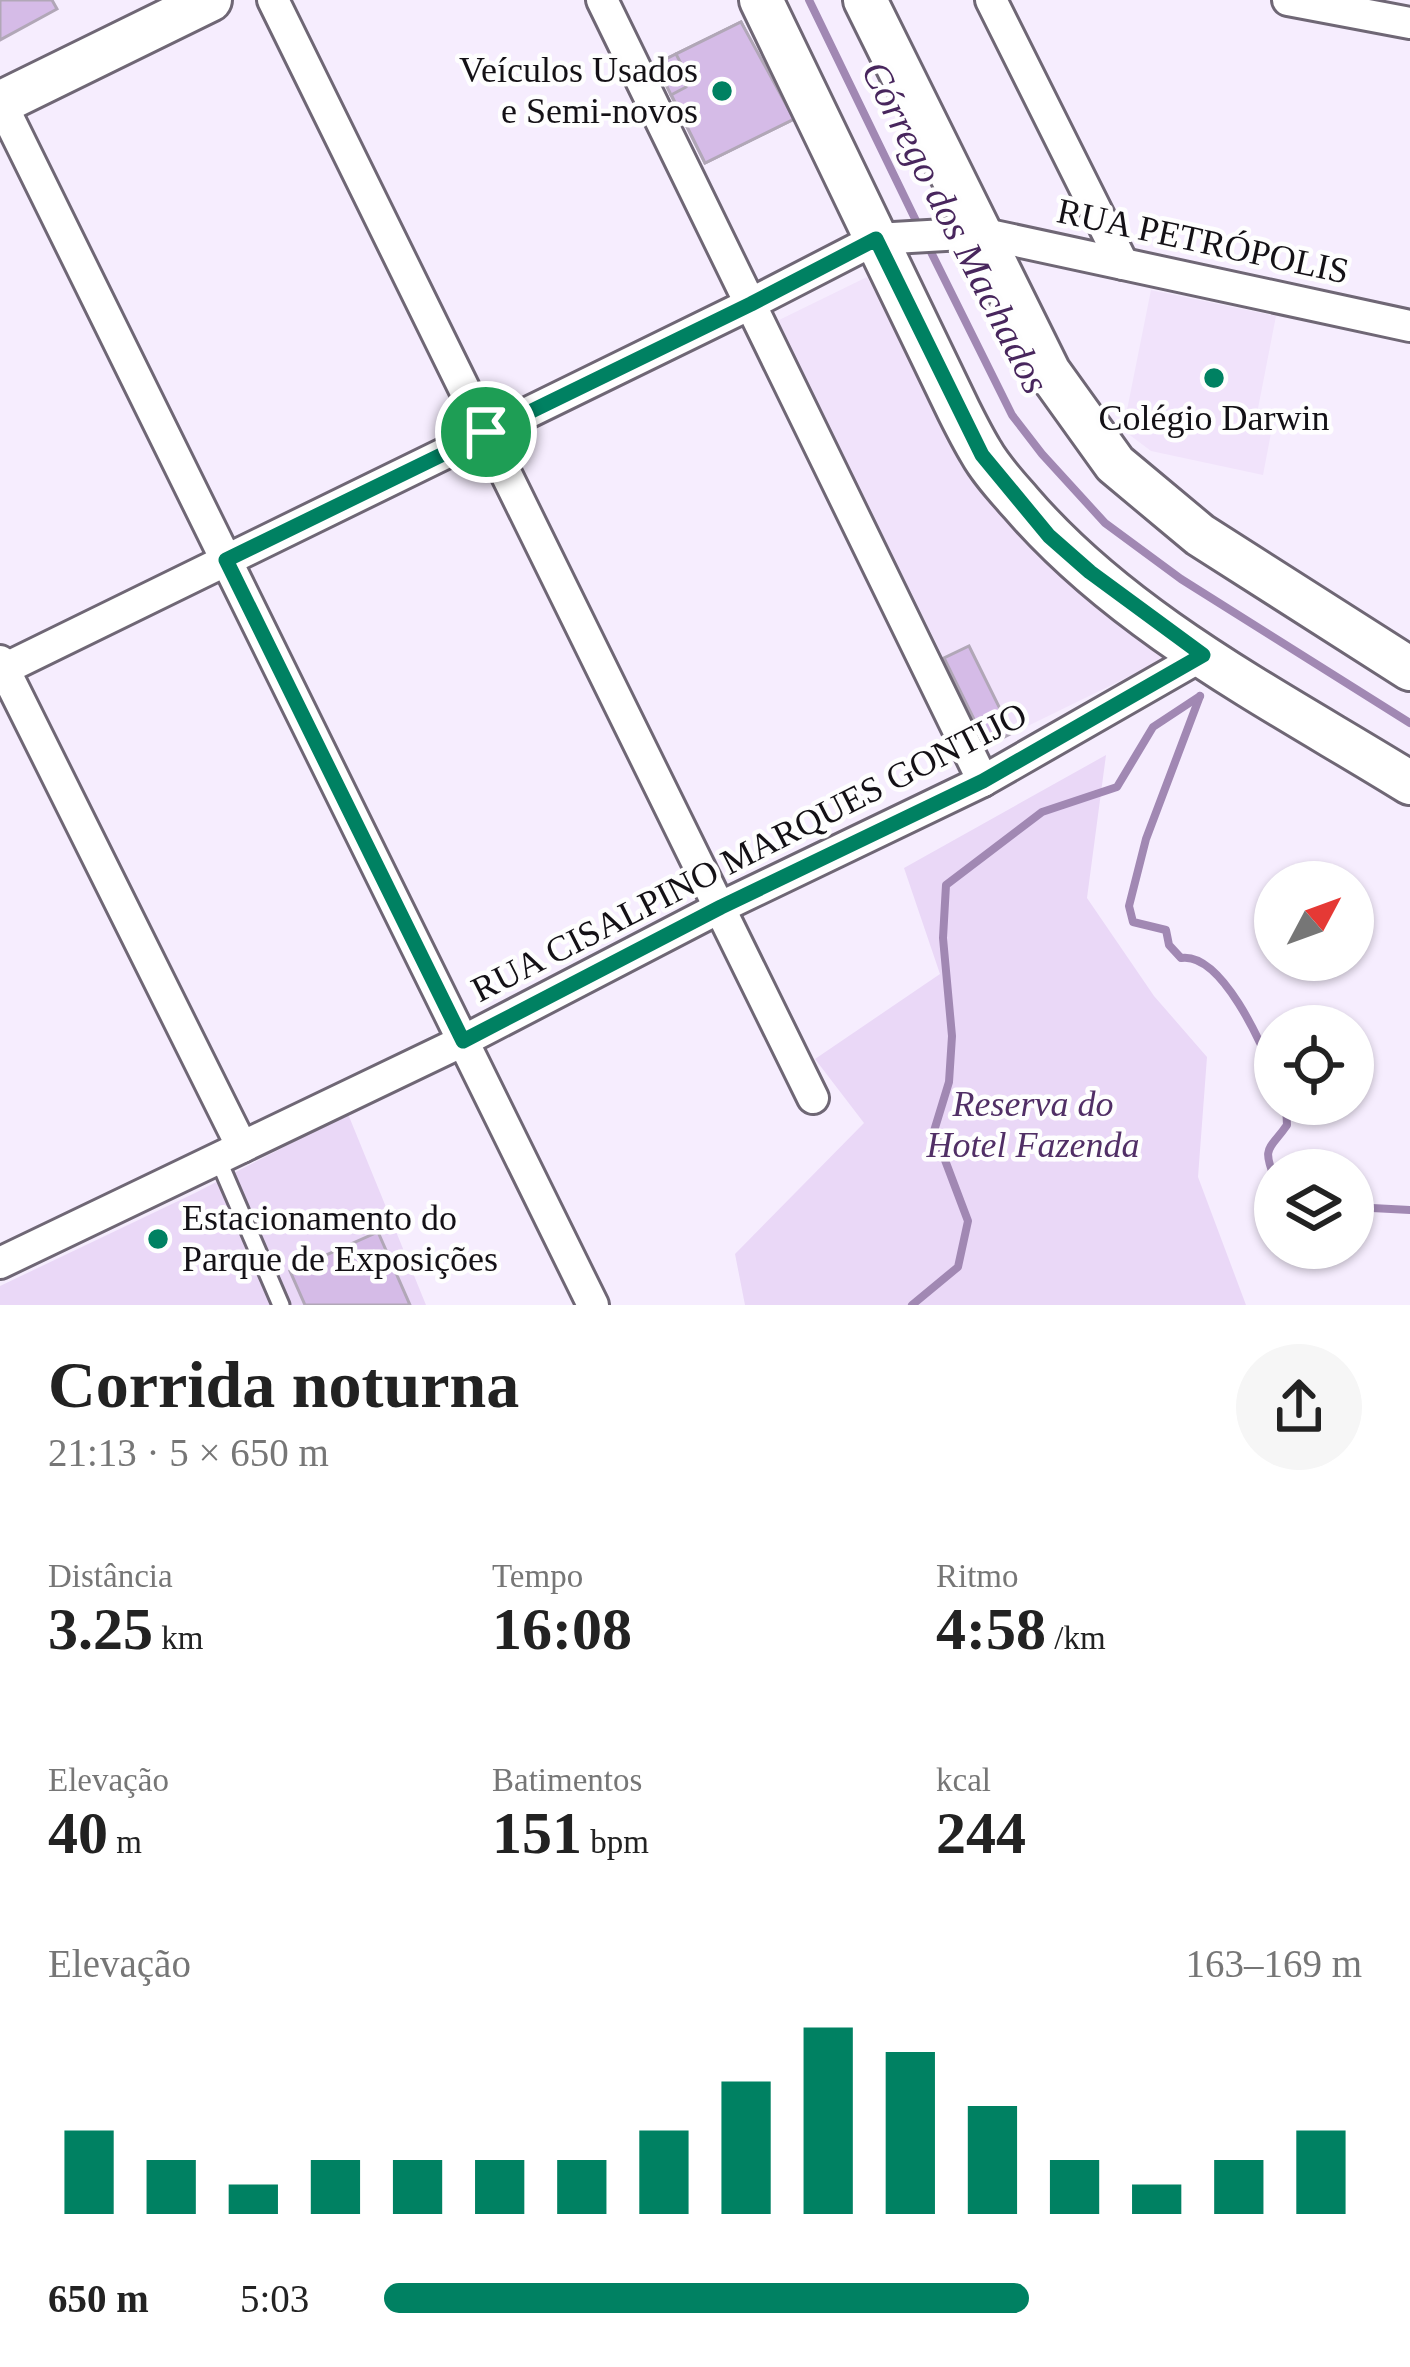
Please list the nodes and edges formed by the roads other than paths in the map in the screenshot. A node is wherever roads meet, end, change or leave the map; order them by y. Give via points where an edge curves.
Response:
1 (148, 0) edge
2 (209, 0) edge
3 (273, 0) edge
4 (602, 0) edge
5 (761, 0) edge
6 (865, 0) edge
7 (991, 0) edge
8 (1302, 1) edge
9 (1410, 23) edge
10 (0, 72) edge
11 (0, 103) edge
12 (960, 234) junction
13 (891, 238) junction
14 (1123, 264) junction
15 (751, 304) junction
16 (1410, 326) edge
17 (486, 432) junction
18 (226, 560) junction
19 (1203, 655) junction
20 (1, 667) edge
21 (1410, 669) edge
22 (983, 781) junction
23 (1410, 783) edge
24 (721, 907) junction
25 (463, 1041) junction
26 (813, 1098) dead end
27 (230, 1153) junction
28 (0, 1263) edge
29 (281, 1305) edge
30 (593, 1305) edge

1 - 10 main road
2 - 11 main road
3 - 17 street
4 - 15 street
5 - 13 main road
6 - 12 main road
7 - 14 street
8 - 9 street
11 - 18 street
12 - 13 street, RUA PETRÓPOLIS
12 - 14 street, RUA PETRÓPOLIS
12 - 21 main road via 1115,464 1200,535
13 - 15 street
13 - 19 main road via 982,455 1049,536
14 - 16 street, RUA PETRÓPOLIS
15 - 17 street
15 - 22 street
17 - 18 street
17 - 24 street
18 - 20 street
18 - 25 street
19 - 22 street, RUA CISALPINO MARQUES GONTIJO
19 - 23 main road
20 - 27 street
22 - 24 street, RUA CISALPINO MARQUES GONTIJO
24 - 25 street, RUA CISALPINO MARQUES GONTIJO
24 - 26 street
25 - 27 street, RUA CISALPINO MARQUES GONTIJO
25 - 30 street
27 - 28 street, RUA CISALPINO MARQUES GONTIJO
27 - 29 lane

